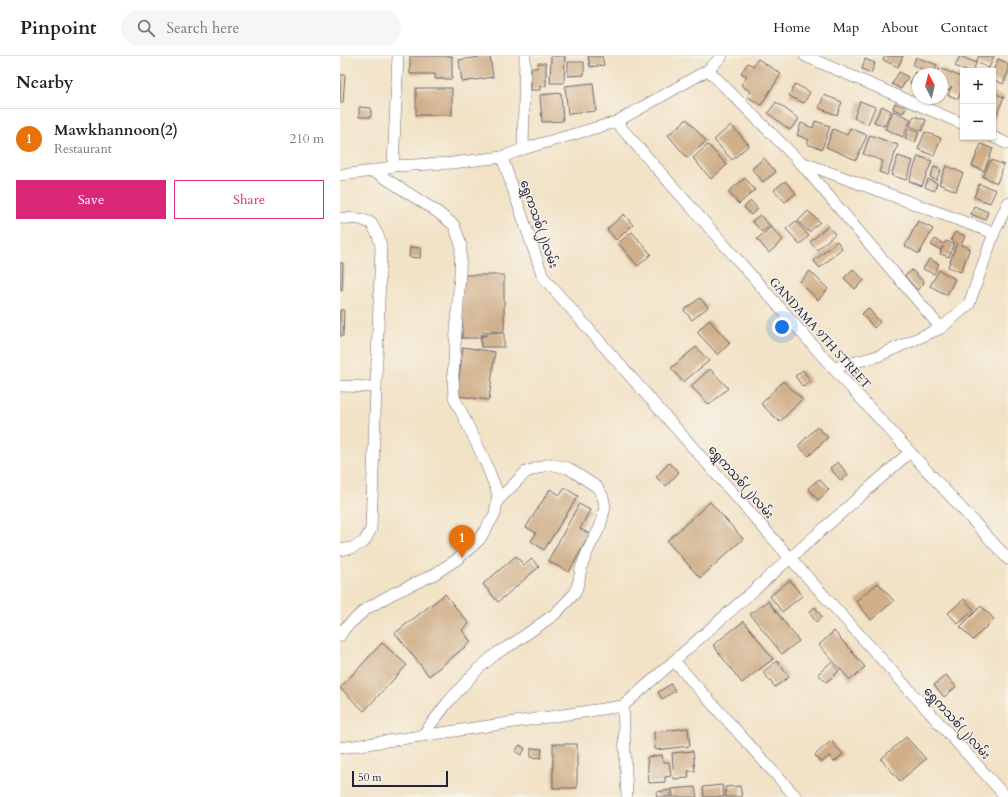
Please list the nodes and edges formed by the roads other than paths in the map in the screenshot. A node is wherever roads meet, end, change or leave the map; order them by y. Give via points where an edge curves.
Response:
1 (398, 56) edge
2 (525, 56) edge
3 (722, 56) edge
4 (805, 56) edge
5 (708, 70) junction
6 (616, 122) junction
7 (960, 123) edge
8 (996, 138) edge
9 (1008, 144) edge
10 (523, 149) junction
11 (502, 157) junction
12 (798, 160) junction
13 (393, 166) junction
14 (374, 171) junction
15 (340, 176) edge
16 (1008, 203) edge
17 (340, 218) edge
18 (994, 233) junction
19 (941, 328) junction
20 (833, 368) junction
21 (340, 386) edge
22 (376, 387) junction
23 (910, 452) junction
24 (497, 501) junction
25 (340, 550) edge
26 (790, 558) junction
27 (1008, 559) edge
28 (340, 636) edge
29 (674, 661) junction
30 (623, 706) junction
31 (422, 736) junction
32 (340, 748) edge
33 (627, 797) edge
34 (796, 797) edge
35 (1006, 797) edge

1 - 13 street
2 - 10 street
3 - 5 street
4 - 7 street
5 - 6 street
5 - 12 street
6 - 10 street
6 - 20 street, GANDAMA 9TH STREET
8 - 9 street
10 - 11 street
11 - 13 street
11 - 26 street, ရွှေကသစ်(၂)လမ်း via 543,277
12 - 18 street
12 - 19 street
13 - 14 street
14 - 15 street
14 - 24 street via 454,225 461,245 453,375 454,397 485,461 498,494
16 - 18 street
17 - 22 street via 360,219 371,223 381,246
18 - 19 street via 969,304
19 - 20 street via 878,356
20 - 23 street, GANDAMA 9TH STREET
21 - 22 street
22 - 25 street via 370,529 364,542
23 - 26 street
23 - 27 street, GANDAMA 9TH STREET
24 - 28 street via 495,514 479,540 459,558 433,575 366,609
24 - 31 street via 526,472 549,464 568,468 597,487 605,507 600,527 580,568 575,593 555,614 478,669
26 - 29 street
26 - 35 street, ရွှေကသစ်(၂)လမ်း
29 - 30 street
29 - 34 street
30 - 31 street
30 - 33 street
31 - 32 street

